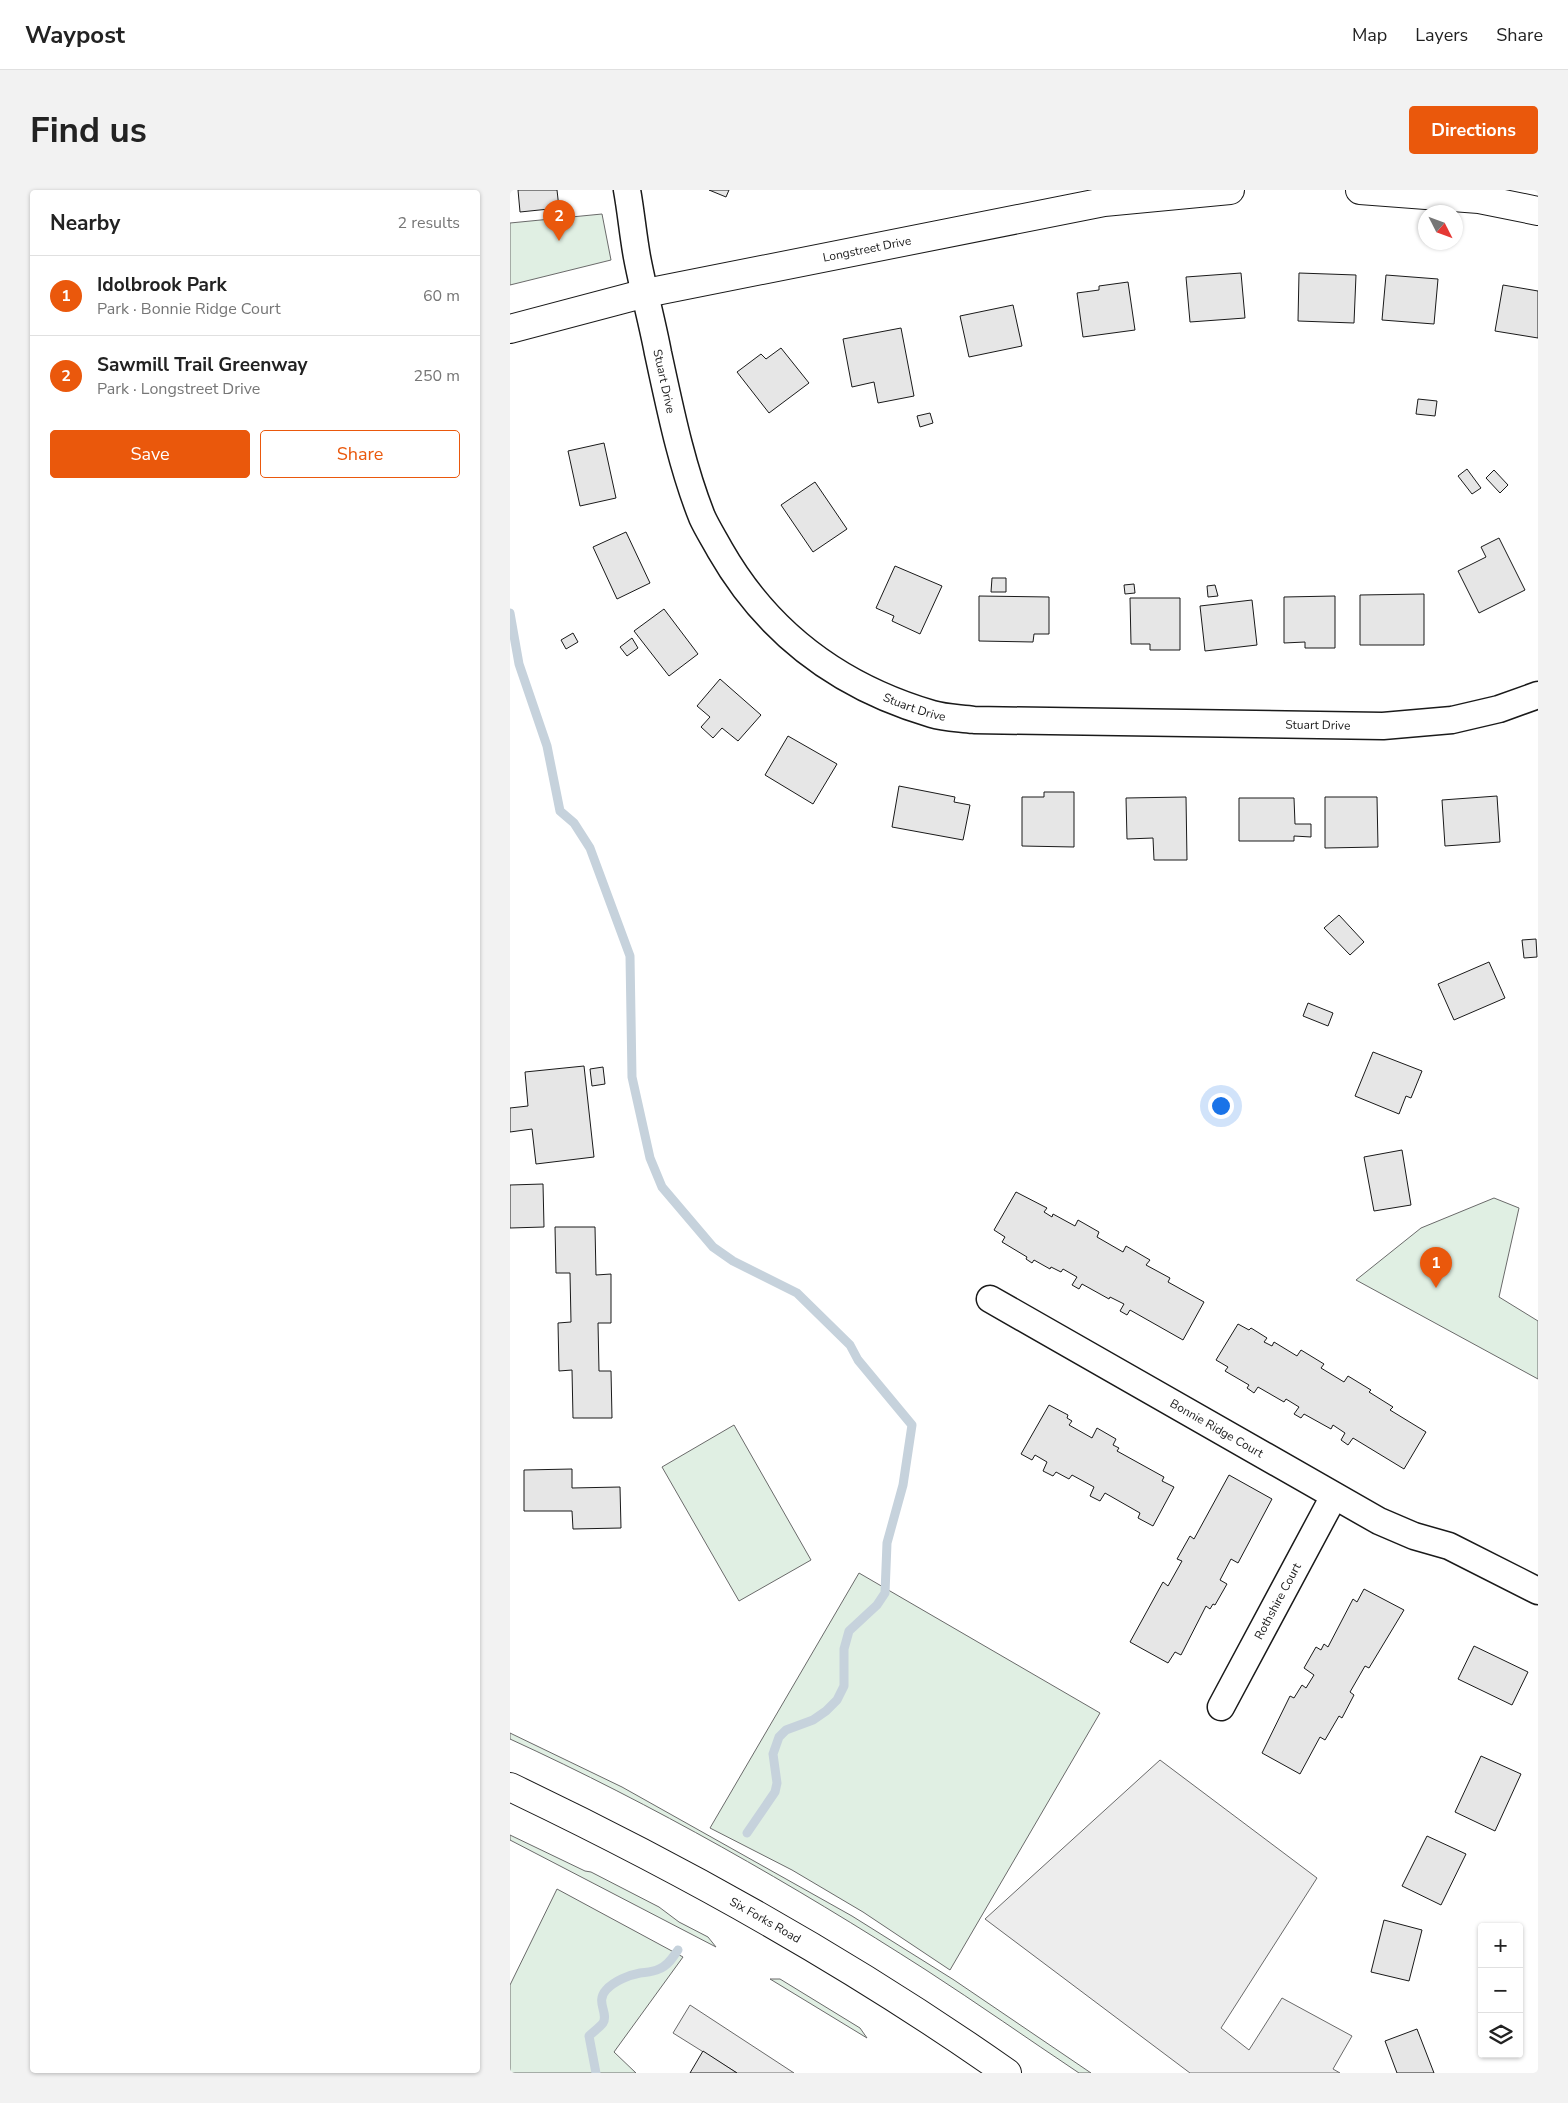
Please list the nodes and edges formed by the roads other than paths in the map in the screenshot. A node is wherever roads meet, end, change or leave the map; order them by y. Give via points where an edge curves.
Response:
1 (628, 190) edge
2 (1230, 190) edge
3 (1360, 190) edge
4 (1103, 196) edge
5 (1538, 211) edge
6 (646, 293) junction
7 (510, 329) edge
8 (1538, 694) edge
9 (990, 1300) dead end
10 (1334, 1496) junction
11 (1538, 1591) edge
12 (1222, 1707) dead end
13 (510, 1787) edge
14 (1007, 2073) edge

1 - 6 street, Stuart Drive via 637,258
2 - 4 street, Longstreet Drive
3 - 5 street via 1479,199
4 - 6 street, Longstreet Drive
6 - 7 street, Longstreet Drive
6 - 8 street, Stuart Drive via 673,420 703,519 735,576 767,616 800,646 863,687 934,714 974,720 1383,726 1452,720 1499,709
9 - 10 street, Bonnie Ridge Court
10 - 11 street, Bonnie Ridge Court via 1379,1521 1449,1546
10 - 12 street, Rothshire Court
13 - 14 street, Six Forks Road via 713,1891 913,2010

